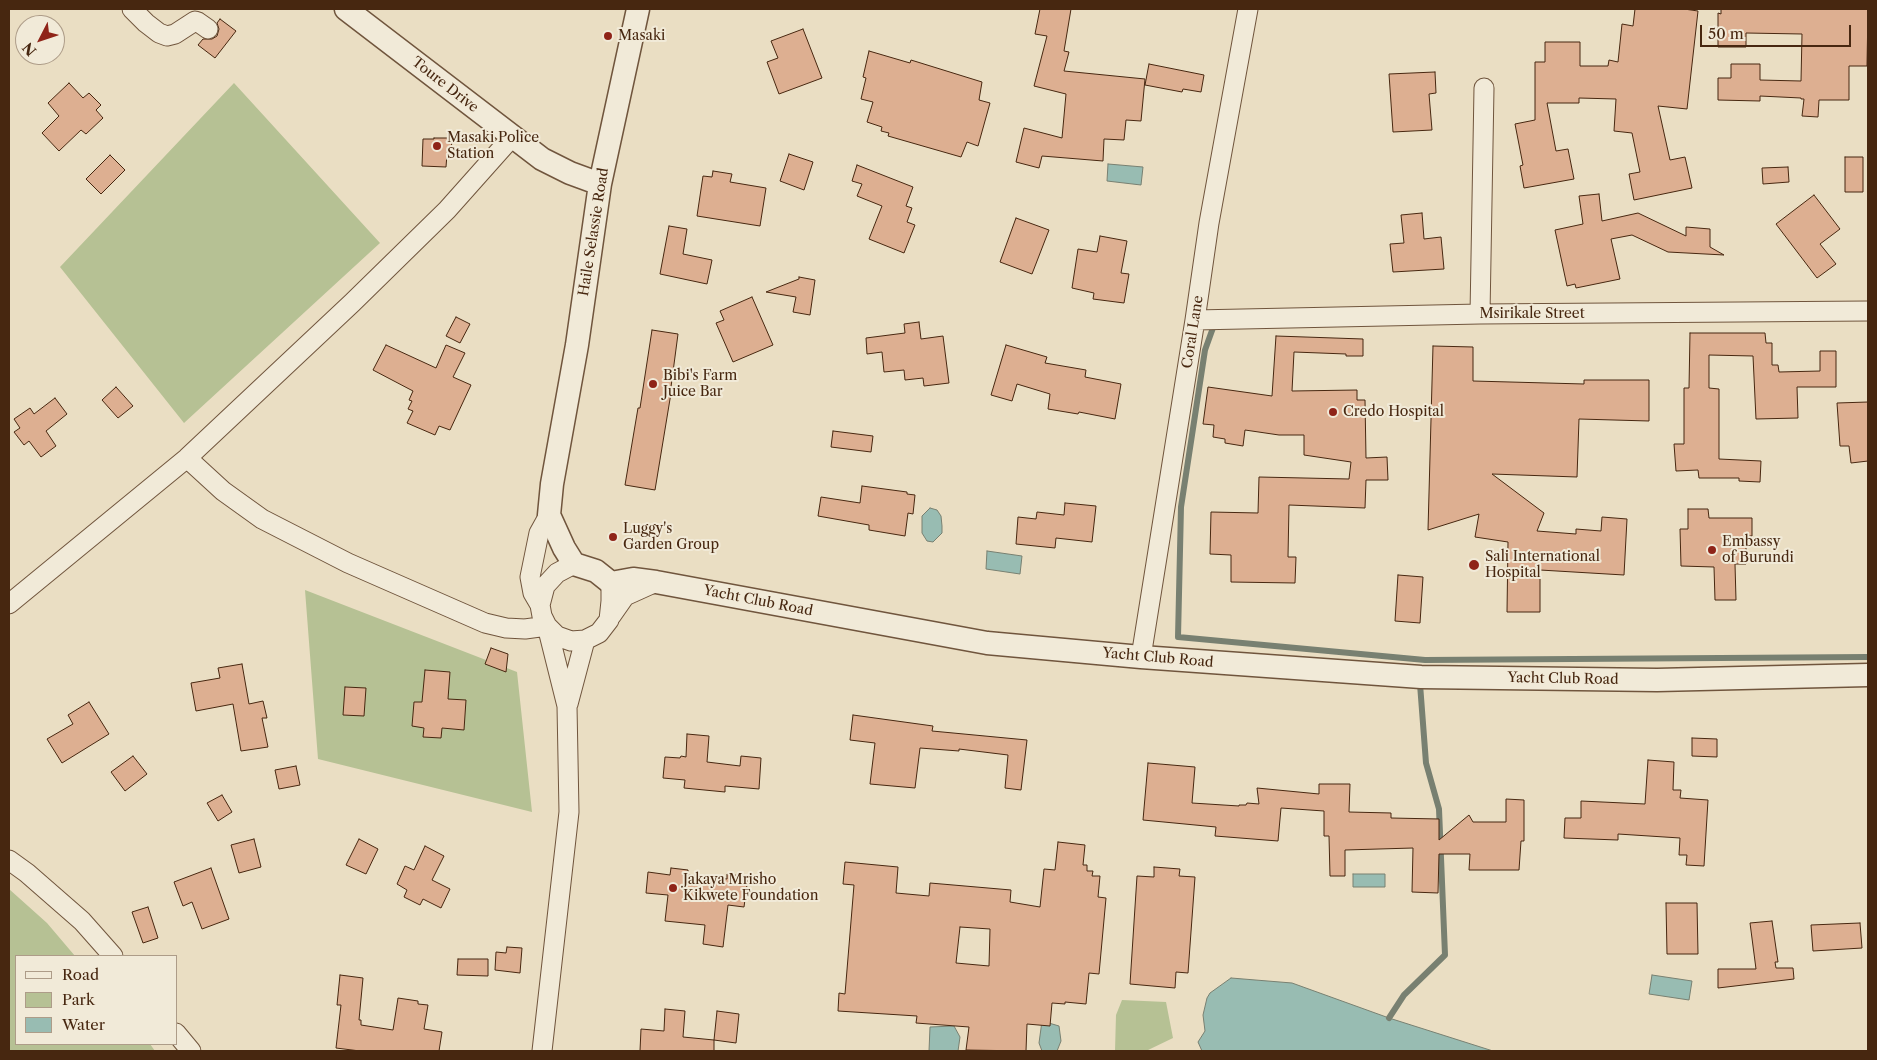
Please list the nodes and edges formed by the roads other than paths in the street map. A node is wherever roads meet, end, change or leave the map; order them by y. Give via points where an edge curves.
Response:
1 (132, 9) edge
2 (346, 9) edge
3 (638, 9) edge
4 (1248, 9) edge
5 (208, 29) dead end
6 (1484, 88) dead end
7 (512, 137) junction
8 (600, 184) junction
9 (1868, 311) edge
10 (1480, 314) junction
11 (1195, 320) junction
12 (187, 458) junction
13 (549, 515) junction
14 (574, 564) junction
15 (656, 582) junction
16 (611, 583) junction
17 (9, 604) edge
18 (540, 604) junction
19 (609, 620) junction
20 (547, 626) junction
21 (586, 640) junction
22 (1141, 657) junction
23 (1868, 675) edge
24 (567, 706) junction
25 (9, 860) edge
26 (112, 955) edge
27 (178, 1035) edge
28 (191, 1051) edge
29 (542, 1051) edge

1 - 5 street via 146,23 167,36 195,21
2 - 7 street, Toure Drive
3 - 8 street, Haile Selassie Road
4 - 11 street, Coral Lane
6 - 10 street
7 - 8 street, Toure Drive via 542,159
7 - 12 street via 447,210
8 - 13 street, Haile Selassie Road
9 - 10 street, Msirikale Street
10 - 11 street, Msirikale Street
11 - 22 street, Coral Lane
12 - 17 street
12 - 20 street via 223,492 262,519 340,559 485,623 525,629
13 - 14 street
13 - 18 street via 539,533 530,577 532,593
14 - 16 street via 596,571
14 - 18 street via 557,573 545,586
15 - 16 street, Yacht Club Road via 633,579
15 - 19 street via 625,596
15 - 22 street, Yacht Club Road via 987,643
16 - 19 street
18 - 20 street
19 - 21 street via 600,633
20 - 21 street via 557,636 571,641
20 - 24 street
21 - 24 street
22 - 23 street, Yacht Club Road via 1421,677 1657,680
24 - 29 street via 569,812
25 - 26 street via 82,921
27 - 28 street

